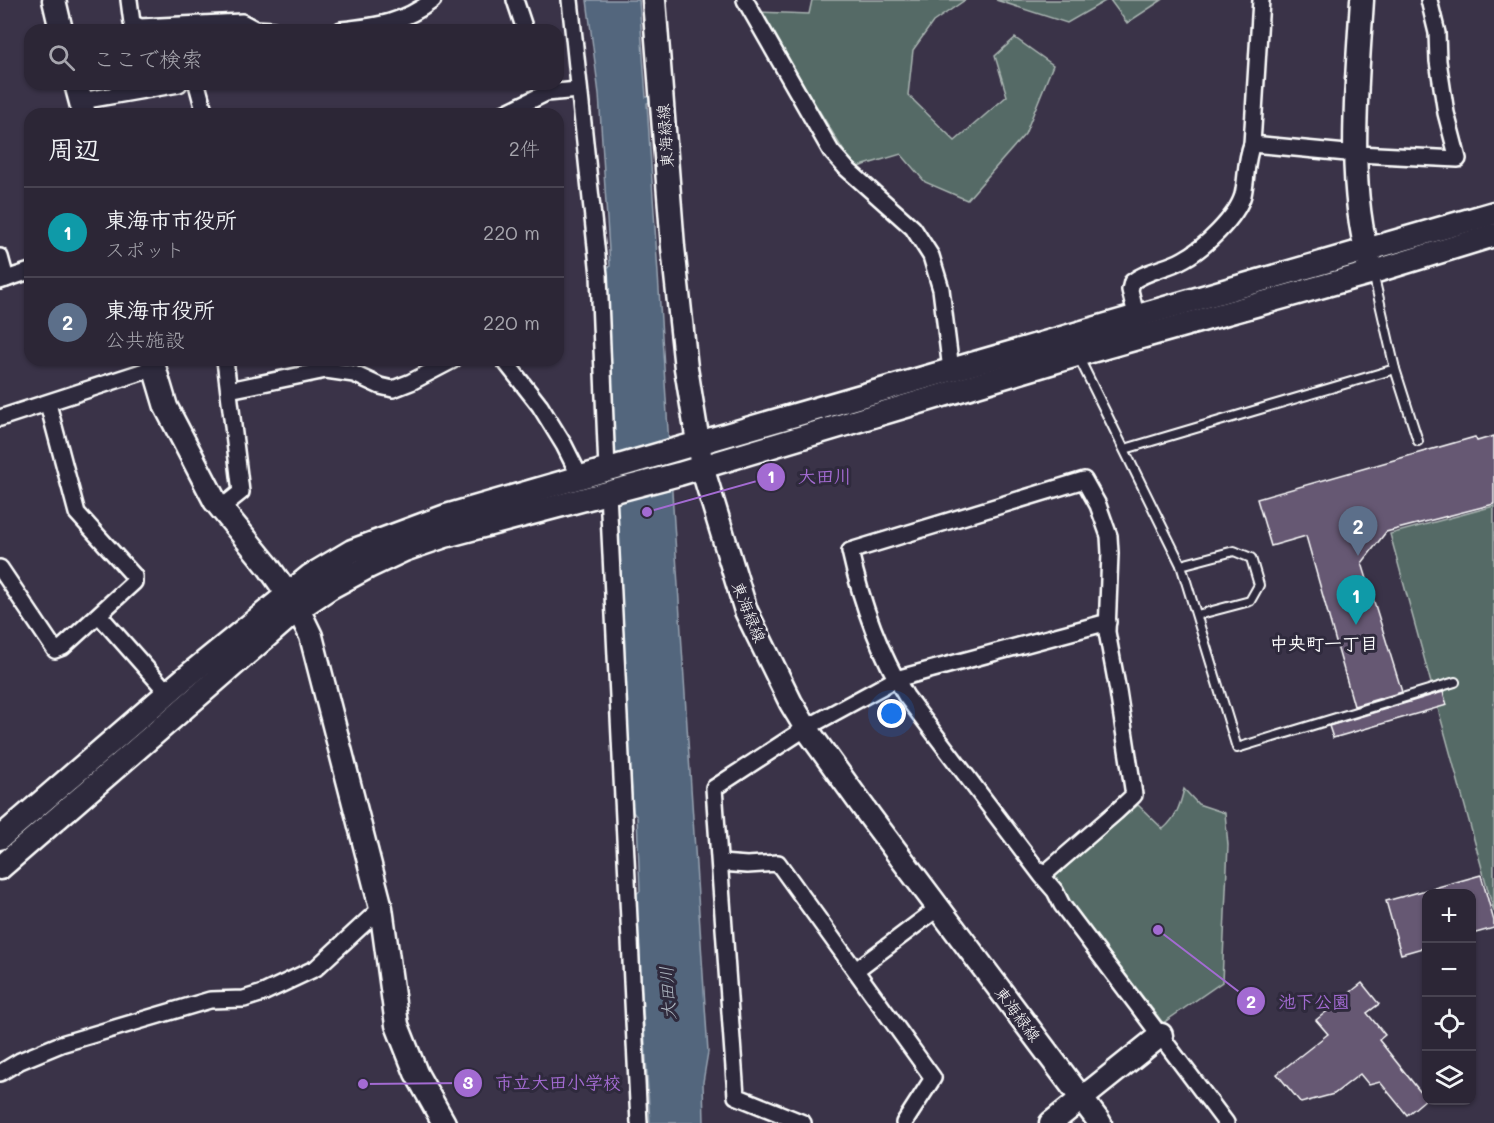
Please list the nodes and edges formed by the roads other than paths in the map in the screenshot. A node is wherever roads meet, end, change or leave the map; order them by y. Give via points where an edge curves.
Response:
1 (54, 0) edge
2 (129, 0) edge
3 (433, 0) edge
4 (515, 0) edge
5 (570, 0) edge
6 (654, 0) edge
7 (745, 0) edge
8 (1261, 0) edge
9 (1362, 0) edge
10 (1429, 0) edge
11 (60, 24) edge
12 (134, 24) edge
13 (195, 24) edge
14 (246, 24) edge
15 (387, 24) edge
16 (523, 24) edge
17 (142, 90) edge
18 (198, 90) edge
19 (542, 90) edge
20 (564, 90) edge
21 (578, 90) junction
22 (80, 100) edge
23 (203, 108) edge
24 (513, 108) edge
25 (1252, 144) junction
26 (1356, 154) junction
27 (1494, 213) edge
28 (1494, 235) edge
29 (1366, 250) junction
30 (0, 257) edge
31 (24, 272) edge
32 (1373, 272) junction
33 (3, 280) edge
34 (1136, 315) junction
35 (1072, 345) junction
36 (148, 366) edge
37 (154, 366) edge
38 (226, 366) edge
39 (442, 366) edge
40 (509, 366) edge
41 (1395, 369) junction
42 (951, 370) junction
43 (229, 390) junction
44 (48, 404) junction
45 (0, 418) edge
46 (1418, 441) dead end
47 (689, 446) junction
48 (1125, 449) junction
49 (702, 467) junction
50 (580, 477) junction
51 (611, 480) junction
52 (220, 508) junction
53 (1181, 565) junction
54 (0, 568) edge
55 (293, 601) junction
56 (99, 615) junction
57 (1197, 615) junction
58 (1108, 622) junction
59 (896, 680) junction
60 (1455, 682) dead end
61 (168, 693) junction
62 (806, 728) junction
63 (0, 838) edge
64 (721, 863) junction
65 (0, 868) edge
66 (1042, 876) junction
67 (381, 908) junction
68 (938, 908) junction
69 (856, 970) junction
70 (1161, 1035) junction
71 (0, 1073) edge
72 (1082, 1099) junction
73 (444, 1123) edge
74 (639, 1123) edge
75 (803, 1123) edge
76 (904, 1123) edge
77 (1051, 1123) edge
78 (1100, 1123) edge
79 (1226, 1123) edge

1 - 11 street
2 - 12 street
3 - 15 street
4 - 16 street
5 - 21 street
6 - 47 street, 東海緑線 via 686,368
7 - 42 street via 831,151 913,228 931,256 941,289
8 - 25 street
9 - 26 street
10 - 26 street via 1437,33 1446,113 1458,159
13 - 14 street
17 - 22 street
18 - 23 street
19 - 24 street
20 - 21 street
21 - 51 street via 599,274
25 - 26 street
25 - 34 street via 1239,205 1224,227 1186,258 1132,282
26 - 29 street
27 - 29 street
28 - 32 street
29 - 32 street
29 - 34 street
30 - 33 street
31 - 33 street
32 - 35 street
32 - 41 lane
34 - 35 street
35 - 42 street
35 - 48 lane
35 - 49 street
36 - 44 street
37 - 52 street via 166,407
38 - 43 street
39 - 43 street via 393,389 354,374 326,370
40 - 50 street via 540,406
41 - 46 lane
41 - 48 lane
42 - 47 street
43 - 52 street via 241,492
44 - 45 street
44 - 56 street via 77,513 134,576 134,582
47 - 49 street, 東海緑線
47 - 51 street
48 - 53 lane
49 - 51 street via 679,474
49 - 62 street, 東海緑線 via 746,611
50 - 51 street
50 - 55 street via 446,516 352,551 310,576
51 - 55 street via 404,550 331,587
51 - 74 street
52 - 55 street
53 - 57 lane
53 - 57 lane via 1234,551 1251,558 1259,585 1250,601
54 - 56 street via 55,650
55 - 61 street
55 - 65 street
55 - 67 street via 311,636
56 - 61 street
57 - 60 lane via 1237,748
58 - 59 street
58 - 59 street via 1109,536 1084,480 850,551 869,616
58 - 66 street via 1134,795
59 - 62 street
59 - 66 street
61 - 63 street
62 - 64 street via 714,788
62 - 68 street, 東海緑線
64 - 69 street via 778,862
64 - 75 street via 736,1095
66 - 70 street
67 - 71 street via 316,968 264,993 244,999 210,1000 61,1044
67 - 73 street via 397,1025 416,1073
68 - 69 street
68 - 72 street, 東海緑線
69 - 76 street via 933,1078
70 - 72 street
70 - 79 street
72 - 77 street
72 - 78 street, 東海緑線

